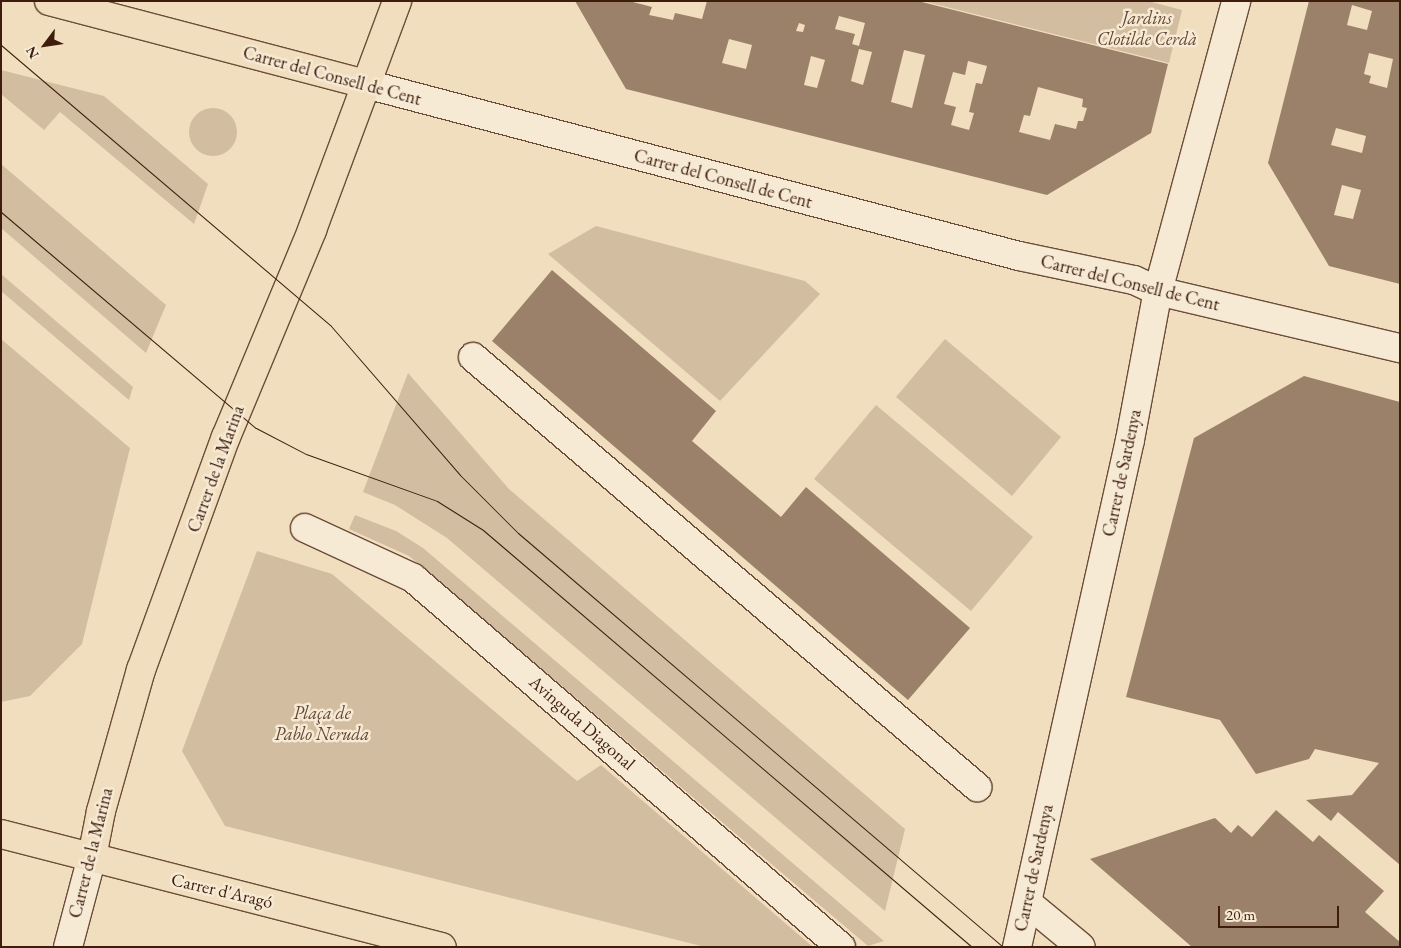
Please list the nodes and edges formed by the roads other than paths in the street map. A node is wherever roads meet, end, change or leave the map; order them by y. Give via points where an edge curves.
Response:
1 (48, 1) edge
2 (397, 1) edge
3 (1236, 1) edge
4 (366, 84) junction
5 (1158, 292) junction
6 (1400, 348) edge
7 (473, 357) dead end
8 (305, 528) dead end
9 (977, 788) dead end
10 (1, 834) edge
11 (92, 857) junction
12 (1028, 904) junction
13 (68, 947) edge
14 (442, 947) edge
15 (841, 947) edge
16 (1017, 947) edge
17 (1081, 947) edge

1 - 4 main road, Carrer del Consell de Cent
2 - 4 main road, Carrer de la Marina
3 - 5 street, Carrer de Sardenya
4 - 5 street, Carrer del Consell de Cent via 1019,256 1134,280
4 - 11 main road, Carrer de la Marina via 312,230 226,437 141,670 101,811
5 - 6 street, Carrer del Consell de Cent
5 - 12 street, Carrer de Sardenya via 1130,440
7 - 9 street
8 - 15 street, Avinguda Diagonal via 413,578
10 - 11 main road, Carrer d'Aragó
11 - 13 street, Carrer de la Marina
11 - 14 main road, Carrer d'Aragó
12 - 16 street, Carrer de Sardenya
12 - 17 street

